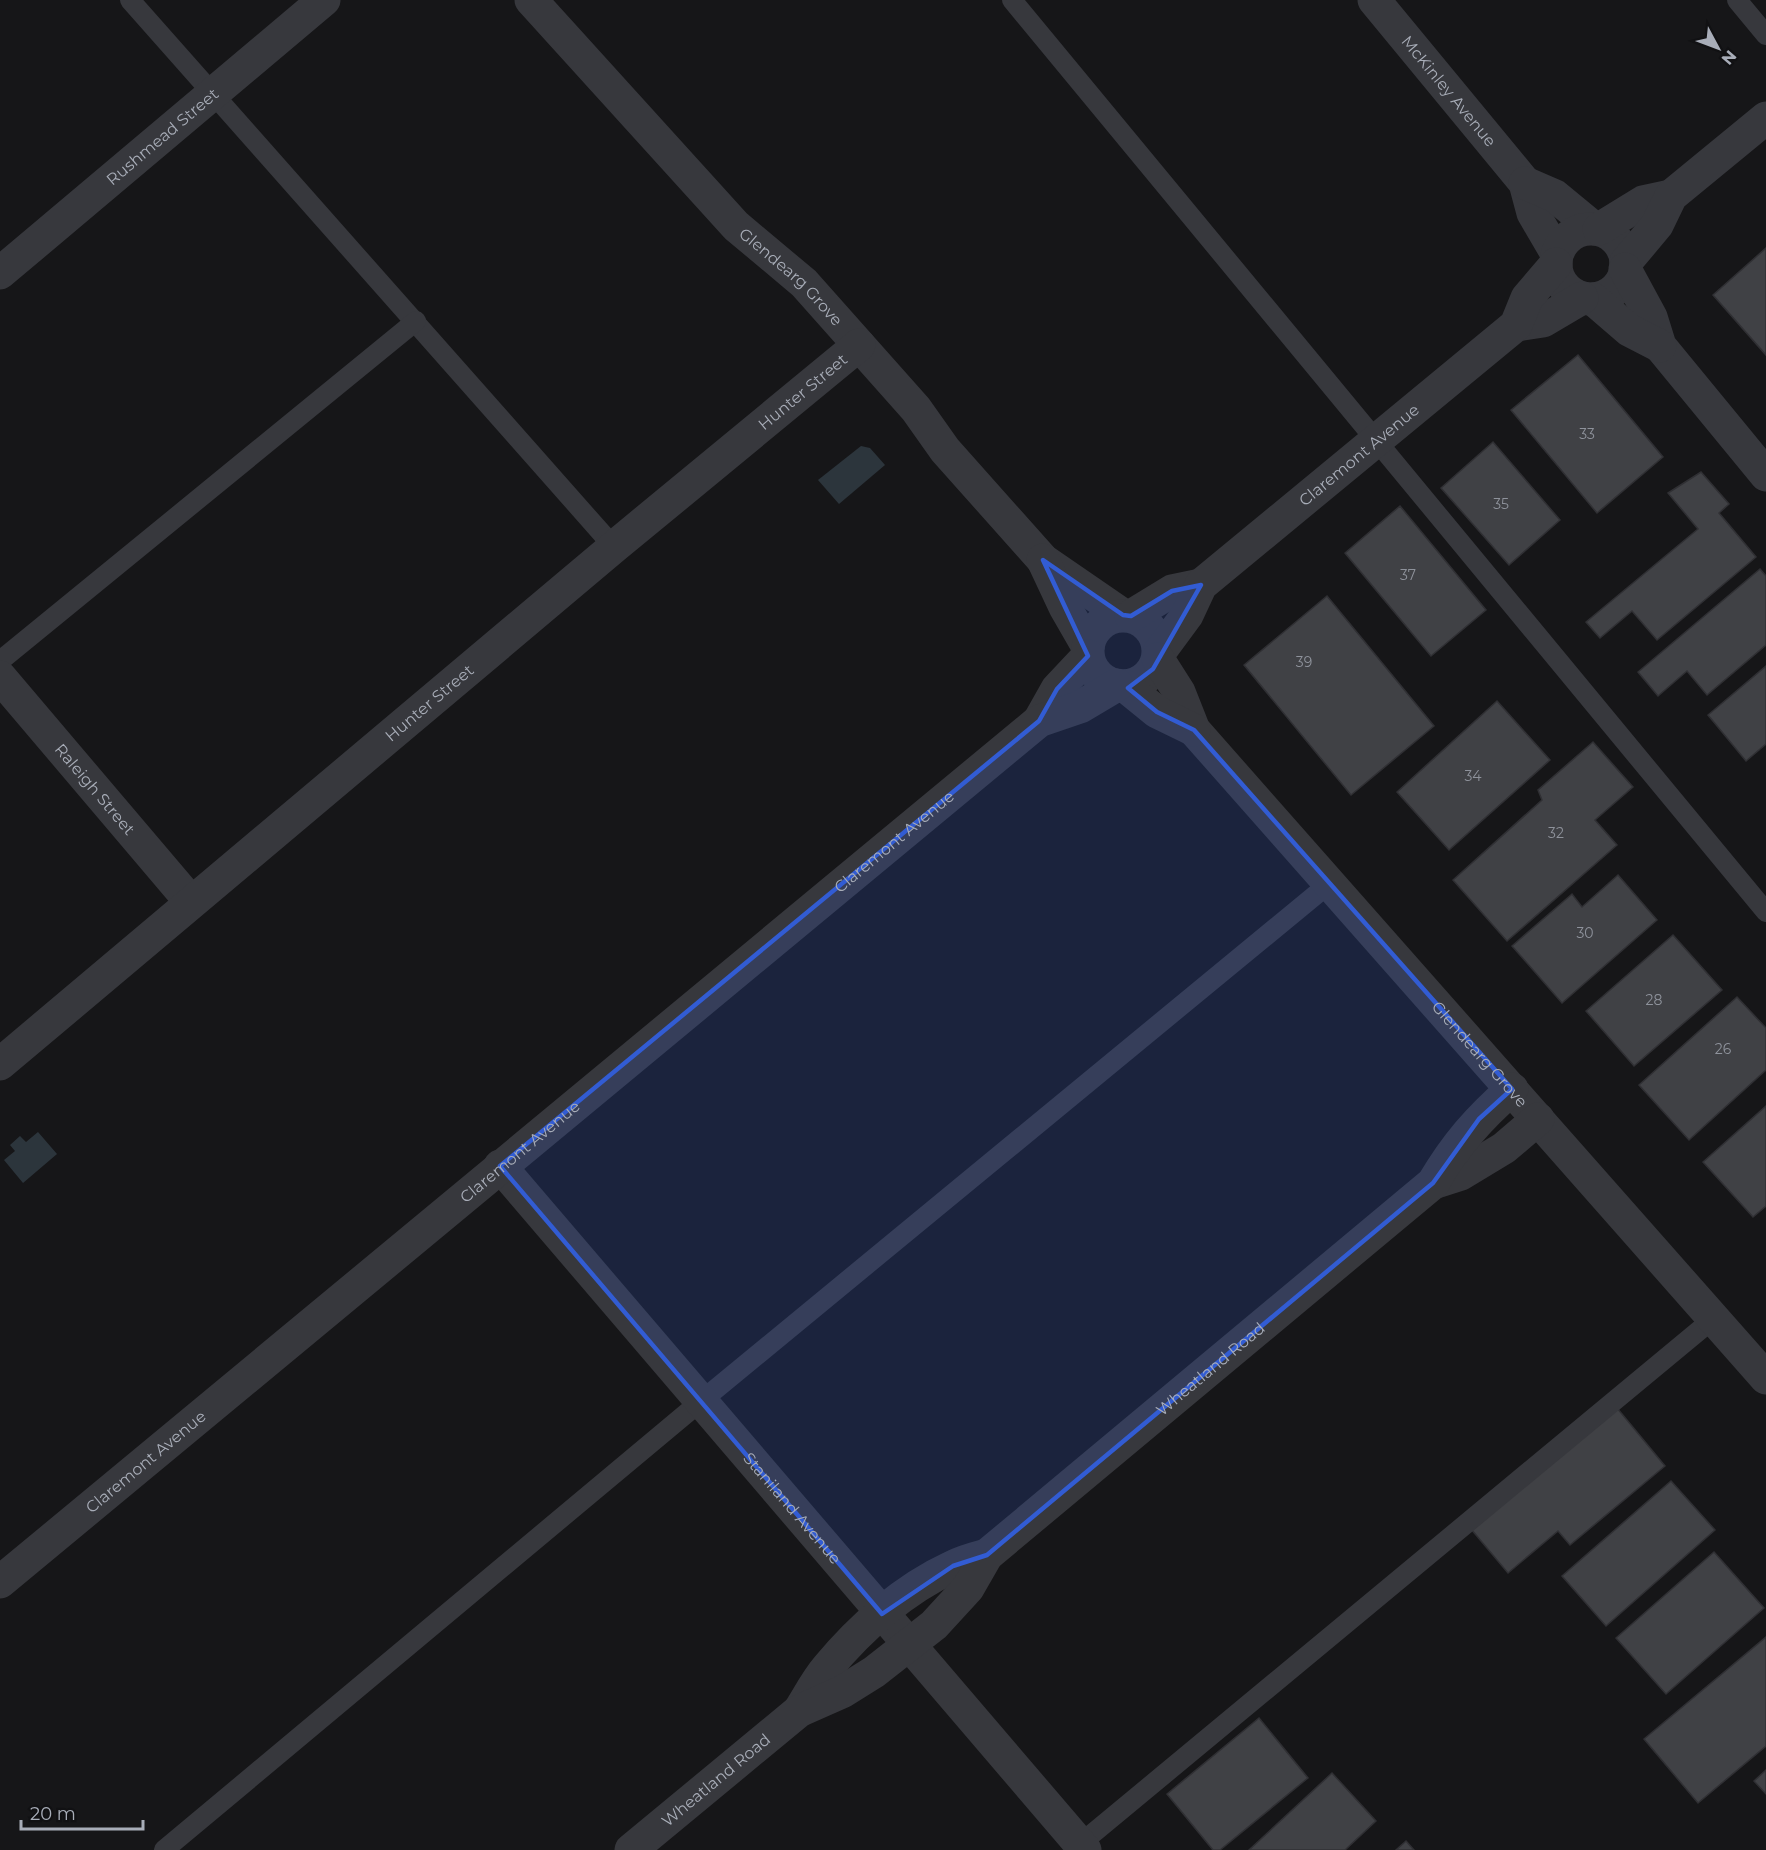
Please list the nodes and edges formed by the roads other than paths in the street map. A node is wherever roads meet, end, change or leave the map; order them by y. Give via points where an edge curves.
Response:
1 (130, 0) edge
2 (324, 0) edge
3 (531, 0) edge
4 (1012, 0) edge
5 (1374, 0) edge
6 (1737, 0) edge
7 (1766, 35) edge
8 (212, 93) junction
9 (1766, 118) edge
10 (1525, 183) junction
11 (1671, 196) junction
12 (1597, 229) junction
13 (1556, 259) junction
14 (1626, 266) junction
15 (0, 273) edge
16 (1587, 298) junction
17 (416, 321) junction
18 (1516, 325) junction
19 (859, 345) junction
20 (1660, 346) junction
21 (1377, 441) junction
22 (1766, 475) edge
23 (614, 547) junction
24 (1043, 560) junction
25 (1201, 585) junction
26 (1127, 615) junction
27 (1088, 651) junction
28 (1158, 656) junction
29 (0, 661) edge
30 (0, 677) edge
31 (1121, 686) junction
32 (1039, 721) junction
33 (1194, 730) junction
34 (1330, 883) junction
35 (191, 902) junction
36 (1766, 912) edge
37 (0, 1064) edge
38 (1512, 1089) junction
39 (1538, 1119) junction
40 (500, 1166) junction
41 (1433, 1183) junction
42 (1713, 1319) junction
43 (1766, 1378) edge
44 (700, 1402) junction
45 (987, 1555) junction
46 (0, 1582) edge
47 (882, 1614) junction
48 (909, 1645) junction
49 (799, 1711) junction
50 (1079, 1848) edge
51 (164, 1850) edge
52 (631, 1850) edge

1 - 8 lane
2 - 8 street, Rushmead Street
3 - 19 street, Glendearg Grove via 736,226 804,283
4 - 21 lane
5 - 10 street, McKinley Avenue
6 - 7 lane
8 - 15 street, Rushmead Street
8 - 17 lane
9 - 11 street
10 - 12 street, McKinley Avenue via 1555,196
10 - 13 street, McKinley Avenue via 1533,213
11 - 12 street via 1643,202
11 - 14 street via 1656,225
12 - 13 street via 1571,234 1562,243
12 - 14 street via 1618,241
13 - 16 street via 1560,282 1573,294
13 - 18 street, Claremont Avenue via 1527,298
14 - 16 street via 1622,281 1614,290
14 - 20 street via 1651,316
16 - 18 street, Claremont Avenue via 1543,321
16 - 20 street via 1629,330
17 - 23 lane
17 - 29 lane
18 - 21 street, Claremont Avenue
19 - 23 street, Hunter Street
19 - 24 street, Glendearg Grove
20 - 22 street
21 - 25 street, Claremont Avenue
21 - 36 lane
23 - 35 street, Hunter Street
24 - 26 street, Glendearg Grove
24 - 27 street, Glendearg Grove
25 - 26 street, Claremont Avenue via 1172,591
25 - 28 street, Claremont Avenue via 1187,615
26 - 27 street via 1100,624
26 - 28 street via 1152,629 1158,641
27 - 31 street via 1098,675
27 - 32 street, Claremont Avenue via 1057,689
28 - 31 street via 1146,678
28 - 33 street, Glendearg Grove via 1179,692
30 - 35 street, Raleigh Street
31 - 32 street, Claremont Avenue
31 - 33 street, Glendearg Grove via 1157,712
32 - 40 street, Claremont Avenue
33 - 34 street, Glendearg Grove
34 - 38 street, Glendearg Grove
34 - 44 lane
35 - 37 street, Hunter Street
38 - 39 street, Glendearg Grove
38 - 41 street, Wheatland Road via 1479,1119 1450,1154
39 - 41 street, Wheatland Road via 1504,1148 1461,1174
39 - 42 street, Glendearg Grove
40 - 44 street, Staniland Avenue
40 - 46 street, Claremont Avenue
41 - 45 street, Wheatland Road
42 - 43 street, Glendearg Grove
42 - 50 lane
44 - 47 street, Staniland Avenue
44 - 51 lane
45 - 47 street, Wheatland Road via 953,1566 916,1587
45 - 48 street, Wheatland Road via 962,1595
47 - 48 street, Staniland Avenue
47 - 49 street, Wheatland Road via 849,1642 825,1670
48 - 49 street, Wheatland Road via 842,1692
48 - 50 street, Staniland Avenue
49 - 52 street, Wheatland Road

